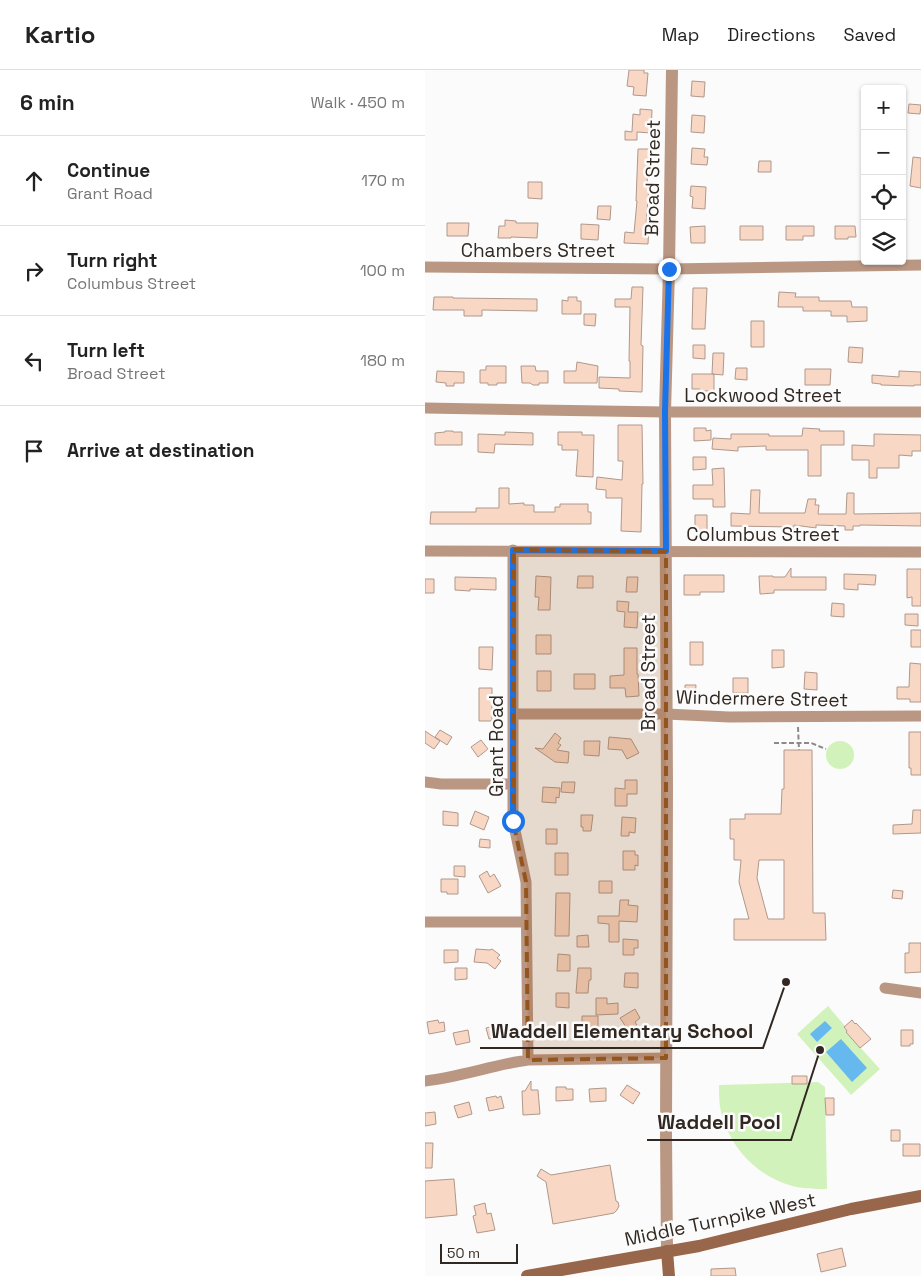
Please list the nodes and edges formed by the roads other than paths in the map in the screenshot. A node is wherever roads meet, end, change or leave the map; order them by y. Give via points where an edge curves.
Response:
1 (672, 70) edge
2 (921, 265) edge
3 (425, 267) edge
4 (669, 269) junction
5 (425, 408) edge
6 (665, 412) junction
7 (921, 412) edge
8 (513, 550) junction
9 (425, 551) edge
10 (666, 551) junction
11 (921, 552) edge
12 (513, 714) junction
13 (666, 714) junction
14 (921, 716) edge
15 (425, 782) edge
16 (513, 784) junction
17 (425, 922) edge
18 (526, 922) junction
19 (885, 988) dead end
20 (921, 992) edge
21 (666, 1058) junction
22 (528, 1060) junction
23 (425, 1081) edge
24 (921, 1196) edge
25 (667, 1251) junction
26 (527, 1276) edge
27 (669, 1276) edge

1 - 4 street, Broad Street
2 - 4 street, Chambers Street
3 - 4 street, Chambers Street
4 - 6 street, Broad Street
5 - 6 street, Lockwood Street
6 - 7 street, Lockwood Street
6 - 10 street, Broad Street
8 - 9 street, Columbus Street
8 - 10 street, Columbus Street
8 - 12 street, Grant Road
10 - 11 street, Columbus Street
10 - 13 street, Broad Street
12 - 13 street, Windermere Street
12 - 16 street, Grant Road
13 - 14 street, Windermere Street via 729,717
13 - 21 street, Broad Street
15 - 16 street
16 - 18 street, Grant Road via 513,821 526,882
17 - 18 street
18 - 22 street, Grant Road
19 - 20 street
21 - 22 street
21 - 25 street, Broad Street
22 - 23 street
24 - 25 main road, Middle Turnpike West
25 - 26 main road, Middle Turnpike West
25 - 27 main road, Broad Street

